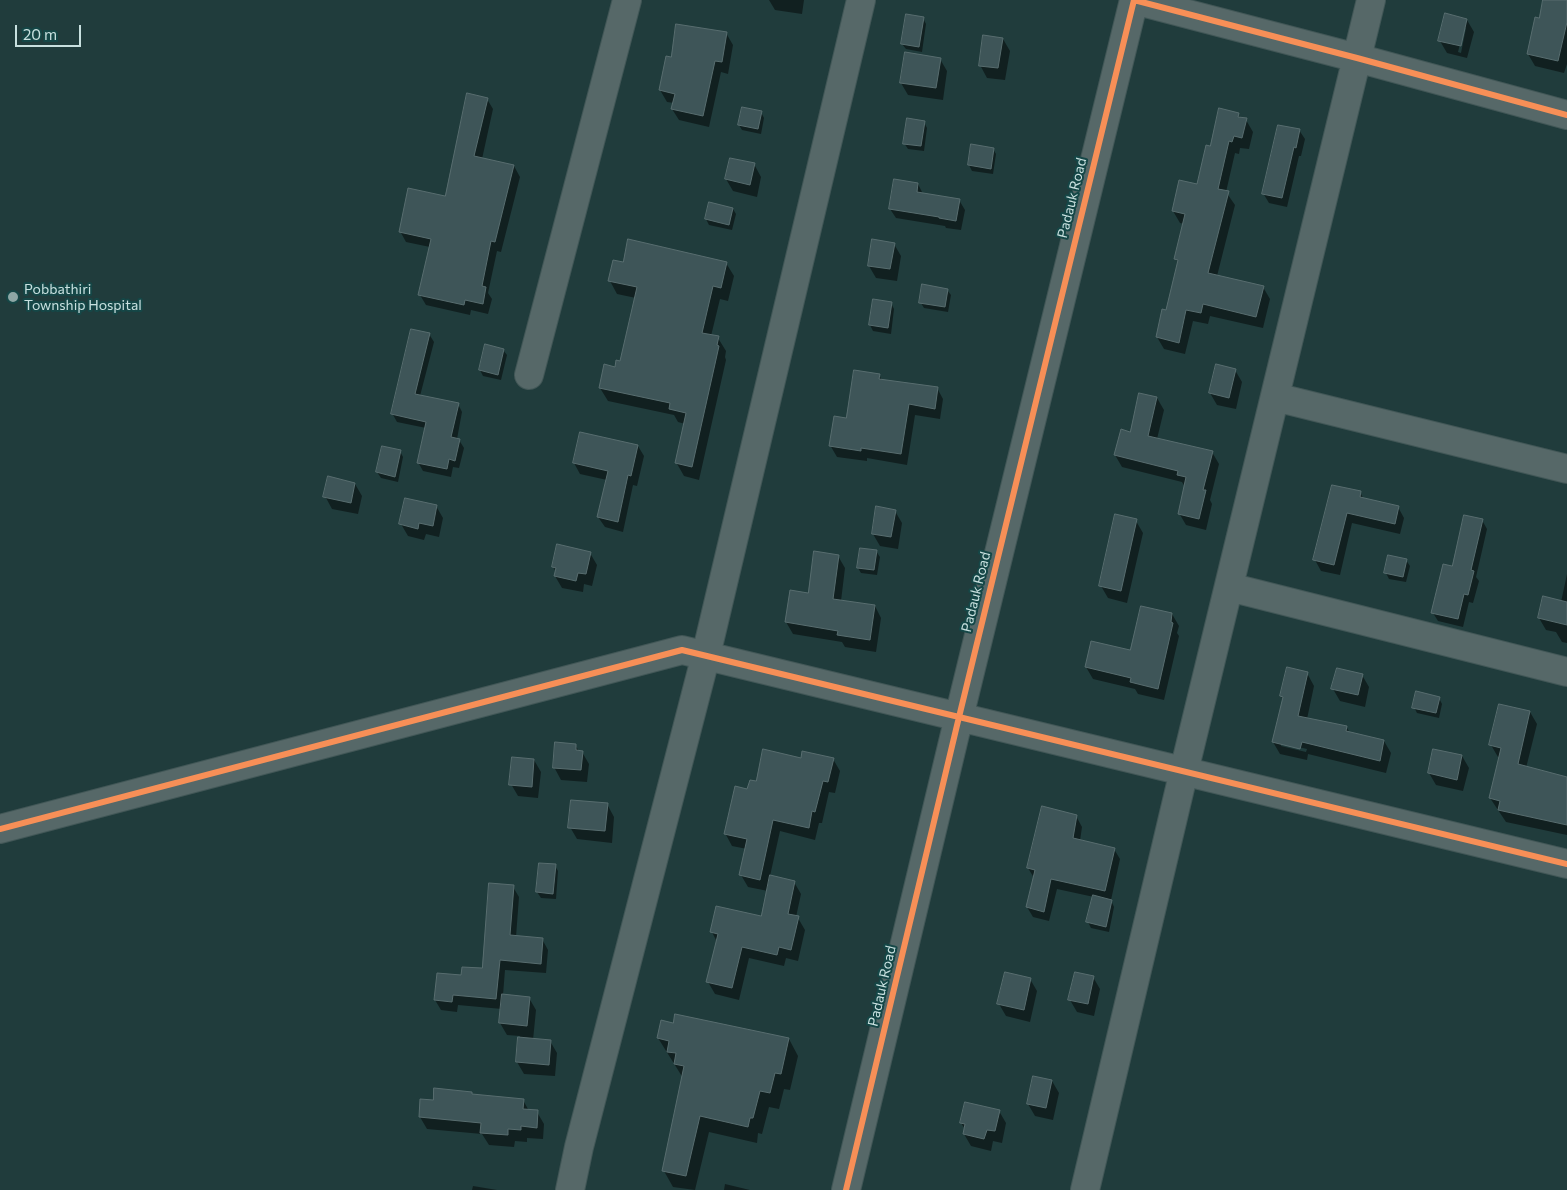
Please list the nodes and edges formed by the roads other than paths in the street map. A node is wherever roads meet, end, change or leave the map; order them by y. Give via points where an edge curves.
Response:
1 (627, 0) edge
2 (861, 0) edge
3 (1134, 0) edge
4 (1371, 0) edge
5 (1357, 58) junction
6 (1567, 115) edge
7 (530, 375) dead end
8 (1275, 397) junction
9 (1567, 469) edge
10 (1229, 587) junction
11 (706, 655) junction
12 (1567, 672) edge
13 (959, 717) junction
14 (1184, 772) junction
15 (0, 830) edge
16 (1567, 864) edge
17 (570, 1190) edge
18 (846, 1190) edge
19 (1085, 1190) edge

1 - 7 street
2 - 11 street
3 - 5 street
3 - 13 street, Padauk Road
4 - 5 street
5 - 6 street
5 - 8 street
8 - 9 street
8 - 10 street
10 - 12 street
10 - 14 street
11 - 13 street
11 - 15 street via 682,650
11 - 17 street
13 - 14 street
13 - 18 street, Padauk Road
14 - 16 street
14 - 19 street

